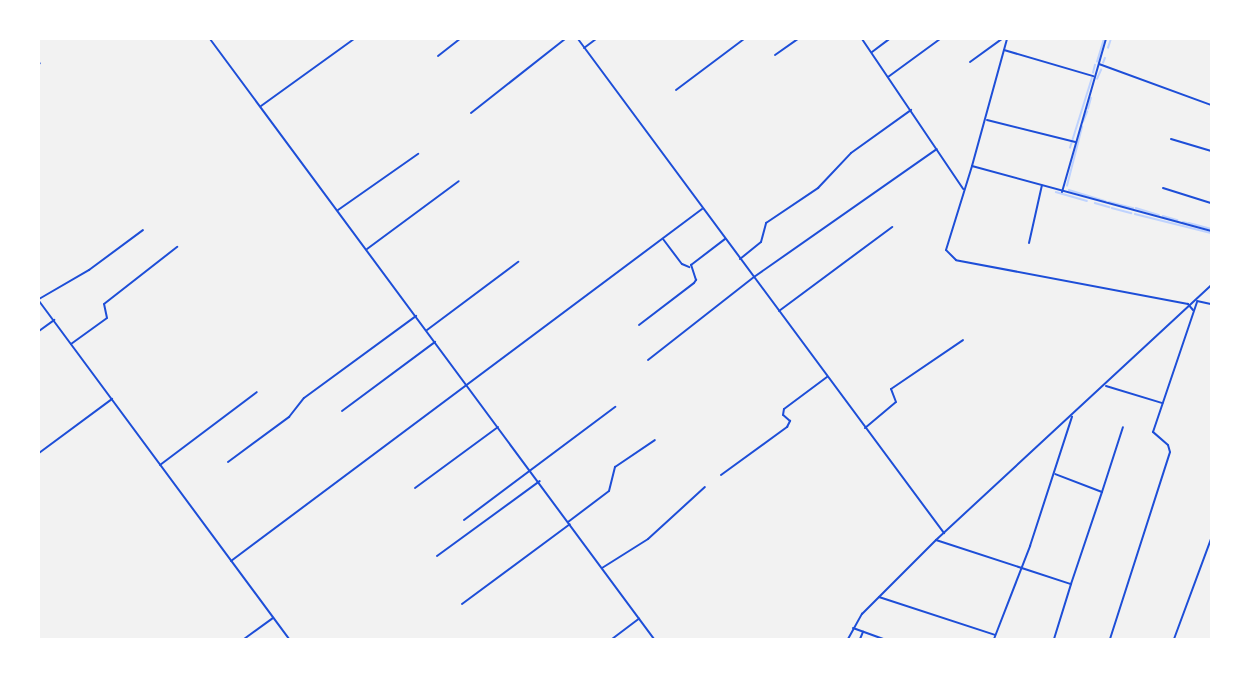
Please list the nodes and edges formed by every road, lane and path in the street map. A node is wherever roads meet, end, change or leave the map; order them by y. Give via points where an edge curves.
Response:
1 (210, 39) edge
2 (354, 39) edge
3 (460, 39) edge
4 (565, 39) edge
5 (578, 39) edge
6 (596, 39) edge
7 (744, 39) edge
8 (798, 39) edge
9 (862, 39) edge
10 (889, 39) edge
11 (940, 39) edge
12 (1002, 39) edge
13 (1007, 39) edge
14 (1106, 39) edge
15 (583, 49) junction
16 (1004, 50) junction
17 (872, 52) junction
18 (774, 55) dead end
19 (438, 56) dead end
20 (970, 62) dead end
21 (1099, 64) junction
22 (1095, 76) junction
23 (888, 77) junction
24 (676, 90) dead end
25 (1211, 105) edge
26 (261, 106) junction
27 (911, 110) junction
28 (471, 113) dead end
29 (987, 120) junction
30 (1171, 139) dead end
31 (1075, 141) junction
32 (937, 149) junction
33 (1211, 151) edge
34 (418, 154) dead end
35 (972, 166) junction
36 (459, 181) dead end
37 (1042, 185) junction
38 (1163, 188) dead end
39 (963, 189) junction
40 (1062, 192) junction
41 (1211, 203) edge
42 (702, 209) junction
43 (338, 210) junction
44 (892, 227) dead end
45 (143, 230) dead end
46 (1211, 231) edge
47 (663, 239) junction
48 (725, 239) junction
49 (1029, 243) dead end
50 (177, 247) dead end
51 (367, 249) junction
52 (740, 259) junction
53 (518, 262) dead end
54 (690, 267) junction
55 (754, 277) junction
56 (1211, 285) edge
57 (39, 300) edge
58 (1197, 301) junction
59 (1188, 304) junction
60 (1211, 304) edge
61 (1192, 310) junction
62 (779, 311) junction
63 (416, 316) junction
64 (54, 320) junction
65 (639, 325) dead end
66 (427, 330) junction
67 (39, 331) edge
68 (963, 340) dead end
69 (435, 342) junction
70 (70, 344) junction
71 (648, 360) dead end
72 (827, 377) junction
73 (467, 385) junction
74 (1106, 386) junction
75 (257, 392) dead end
76 (112, 399) junction
77 (1162, 402) junction
78 (615, 407) dead end
79 (342, 411) dead end
80 (1073, 415) junction
81 (498, 427) junction
82 (1124, 427) dead end
83 (865, 428) junction
84 (655, 440) dead end
85 (39, 453) edge
86 (228, 462) dead end
87 (160, 465) junction
88 (530, 470) junction
89 (1055, 474) junction
90 (722, 475) dead end
91 (540, 481) junction
92 (705, 487) dead end
93 (415, 488) dead end
94 (1102, 492) junction
95 (464, 520) dead end
96 (569, 523) junction
97 (944, 533) junction
98 (1211, 539) edge
99 (936, 540) junction
100 (437, 556) dead end
101 (231, 561) junction
102 (602, 568) junction
103 (1020, 570) junction
104 (1071, 584) junction
105 (879, 597) junction
106 (462, 604) dead end
107 (273, 618) junction
108 (639, 619) junction
109 (853, 628) junction
110 (863, 632) junction
111 (995, 635) junction
112 (244, 639) edge
113 (289, 639) edge
114 (612, 639) edge
115 (654, 639) edge
116 (848, 639) edge
117 (861, 639) edge
118 (884, 639) edge
119 (994, 639) edge
120 (1054, 639) edge
121 (1110, 639) edge
122 (1174, 639) edge

1 - 26 street
2 - 26 street
3 - 19 street
4 - 28 street
5 - 15 street
6 - 15 street
7 - 24 street
8 - 18 street
9 - 17 street
10 - 17 street
11 - 23 street
12 - 20 street
13 - 16 street
14 - 21 street
15 - 42 street
16 - 22 street
16 - 29 street
17 - 23 street
21 - 22 street
21 - 25 street
22 - 31 street
23 - 27 street
26 - 43 street
27 - 32 street
27 - 52 street via 851,153 818,188 766,223 761,242
29 - 31 street
29 - 35 street
30 - 33 street
31 - 40 street
32 - 39 street
32 - 55 street
34 - 43 street
35 - 37 street
35 - 39 street
36 - 51 street
37 - 40 street
37 - 49 street
38 - 41 street
39 - 59 street via 946,250 950,258
40 - 46 street
42 - 47 street
42 - 48 street
43 - 51 street
44 - 62 street
45 - 57 street via 89,270
47 - 54 street via 682,264
47 - 73 street
48 - 52 street
48 - 54 street
50 - 70 street via 104,304 107,318
51 - 63 street
52 - 55 street
53 - 66 street
54 - 65 street via 696,280
55 - 62 street
55 - 71 street
56 - 58 street
57 - 64 street
58 - 59 street
58 - 60 street
58 - 61 street
59 - 61 street
59 - 74 street
61 - 77 street
62 - 72 street
63 - 66 street
63 - 86 street via 304,398 289,417
64 - 67 street
64 - 70 street
66 - 69 street
68 - 83 street via 891,389 896,402
69 - 73 street
69 - 79 street
70 - 76 street
72 - 83 street
72 - 90 street via 784,409 783,414 790,421 787,427
73 - 81 street
73 - 101 street
74 - 77 street
74 - 80 street
75 - 87 street
76 - 85 street
76 - 87 street
77 - 121 street via 1153,432 1168,445 1170,452
78 - 88 street
80 - 89 street
80 - 97 street
81 - 88 street
81 - 93 street
82 - 94 street
83 - 97 street
84 - 96 street via 615,467 609,491
87 - 101 street
88 - 91 street
88 - 95 street
89 - 94 street
89 - 103 street
91 - 96 street
91 - 100 street
92 - 102 street via 648,539
94 - 104 street
96 - 102 street
96 - 106 street
97 - 99 street
98 - 122 street
99 - 103 street
99 - 105 street
101 - 107 street
102 - 108 street
103 - 104 street
103 - 111 street
104 - 120 street
105 - 109 street
105 - 111 street
107 - 112 street
107 - 113 street
108 - 114 street
108 - 115 street
109 - 110 street
109 - 116 street
110 - 117 street
110 - 118 street
111 - 119 street

